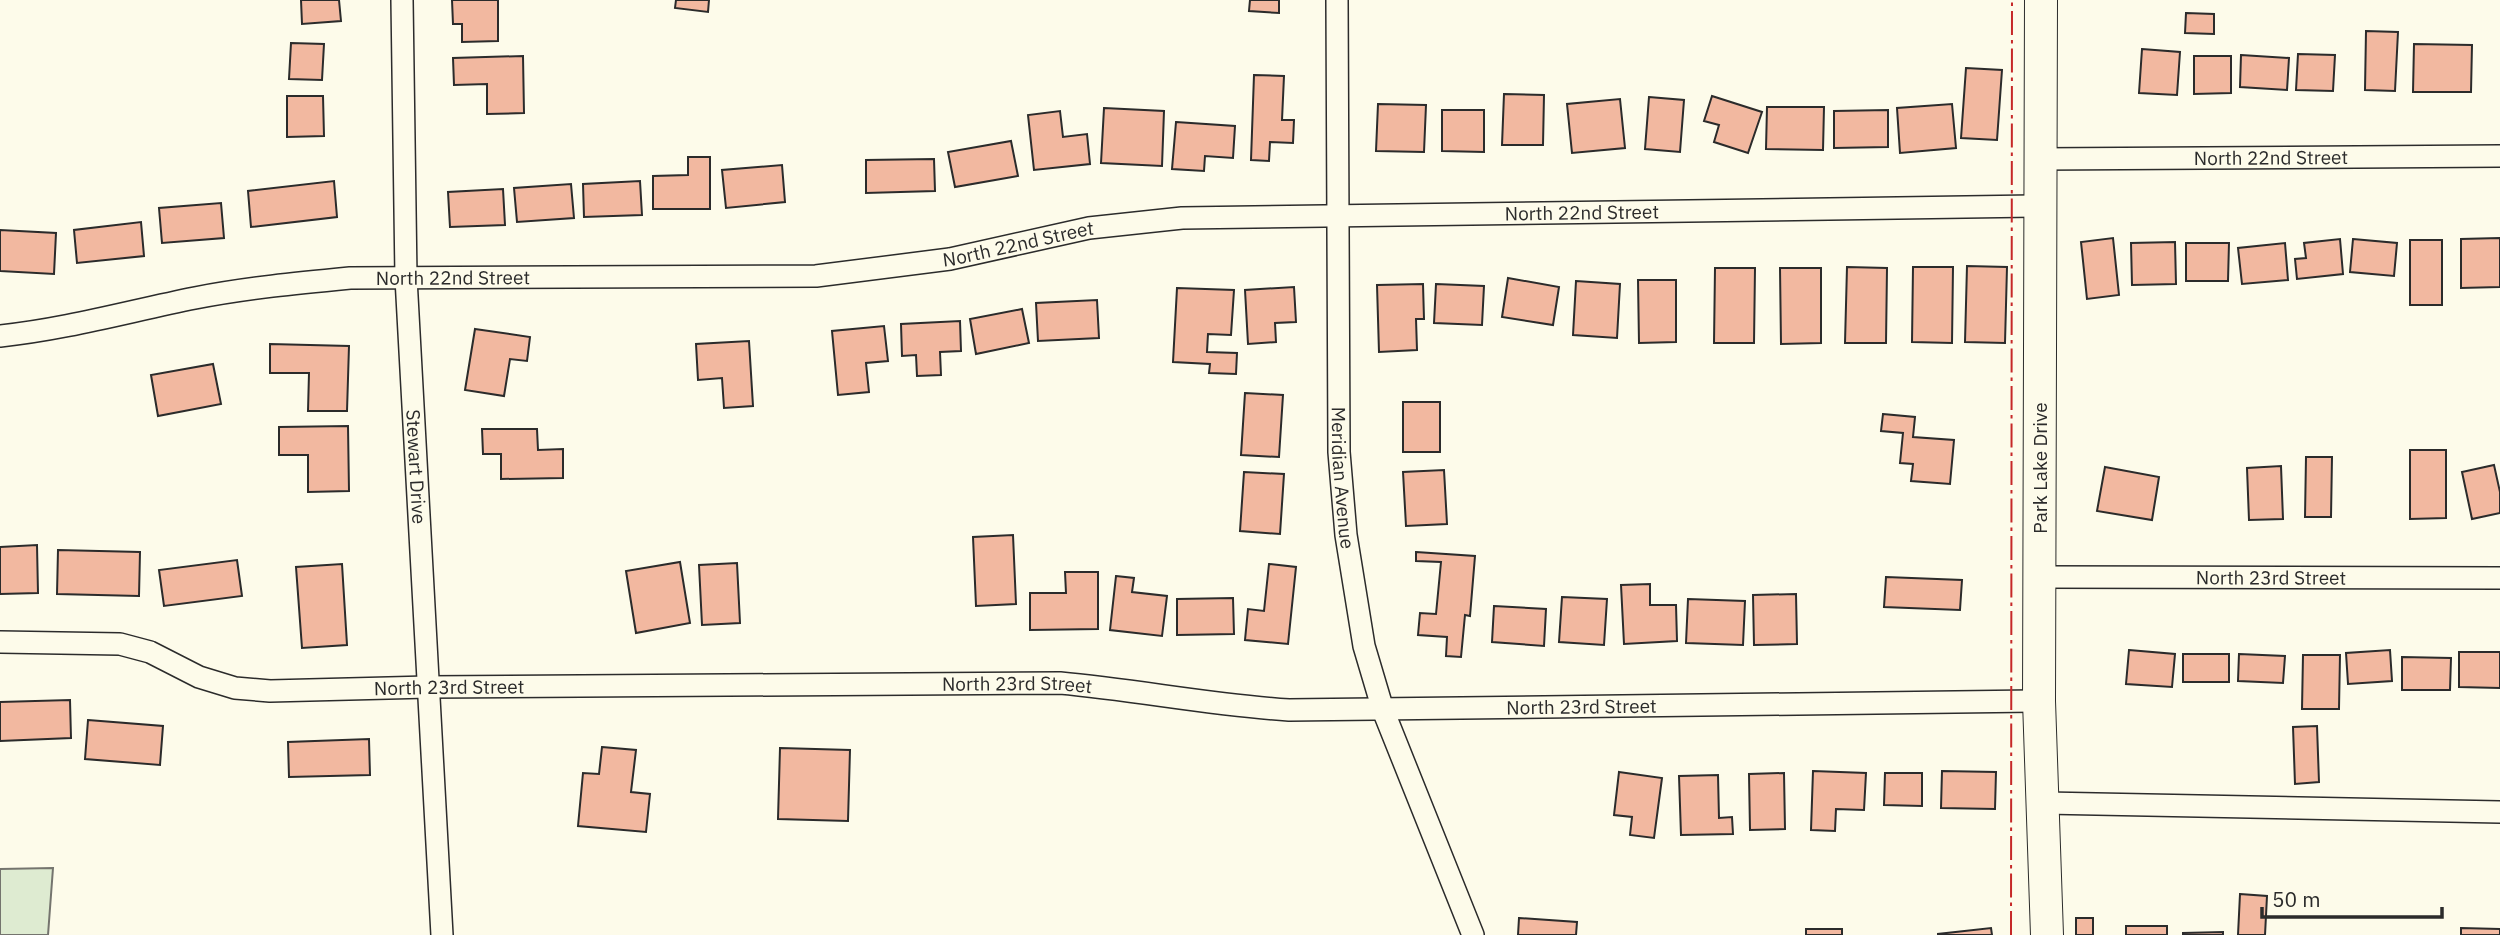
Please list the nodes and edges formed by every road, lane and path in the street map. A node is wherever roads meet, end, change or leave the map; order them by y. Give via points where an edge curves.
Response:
1 (402, 0) edge
2 (1337, 0) edge
3 (2040, 0) edge
4 (2500, 156) edge
5 (2040, 159) junction
6 (2040, 206) junction
7 (1336, 217) junction
8 (406, 278) junction
9 (0, 336) edge
10 (2040, 577) junction
11 (2500, 578) edge
12 (0, 642) edge
13 (428, 687) junction
14 (2039, 701) junction
15 (1383, 710) junction
16 (2045, 803) junction
17 (2500, 812) edge
18 (442, 935) edge
19 (1473, 935) edge
20 (2047, 935) edge

1 - 8 street, Stewart Drive
2 - 7 street, Meridian Avenue
3 - 5 street, Park Lake Drive
4 - 5 street, North 22nd Street
5 - 6 street, Park Lake Drive
6 - 7 street, North 22nd Street
6 - 10 street, Park Lake Drive
7 - 8 street, North 22nd Street via 1182,218 1089,228 950,259 816,276
7 - 15 street, Meridian Avenue via 1339,452 1346,536 1364,646
8 - 9 street, North 22nd Street via 274,285 97,322
8 - 13 street, Stewart Drive
10 - 11 street, North 23rd Street
10 - 14 street, Park Lake Drive
12 - 13 street, North 23rd Street via 120,644 236,688
13 - 15 street, North 23rd Street via 1060,683 1229,706
13 - 18 street, Stewart Drive
14 - 15 street, North 23rd Street
14 - 16 street, Park Lake Drive
15 - 19 street, Meridian Avenue
16 - 17 street
16 - 20 street, Park Lake Drive

